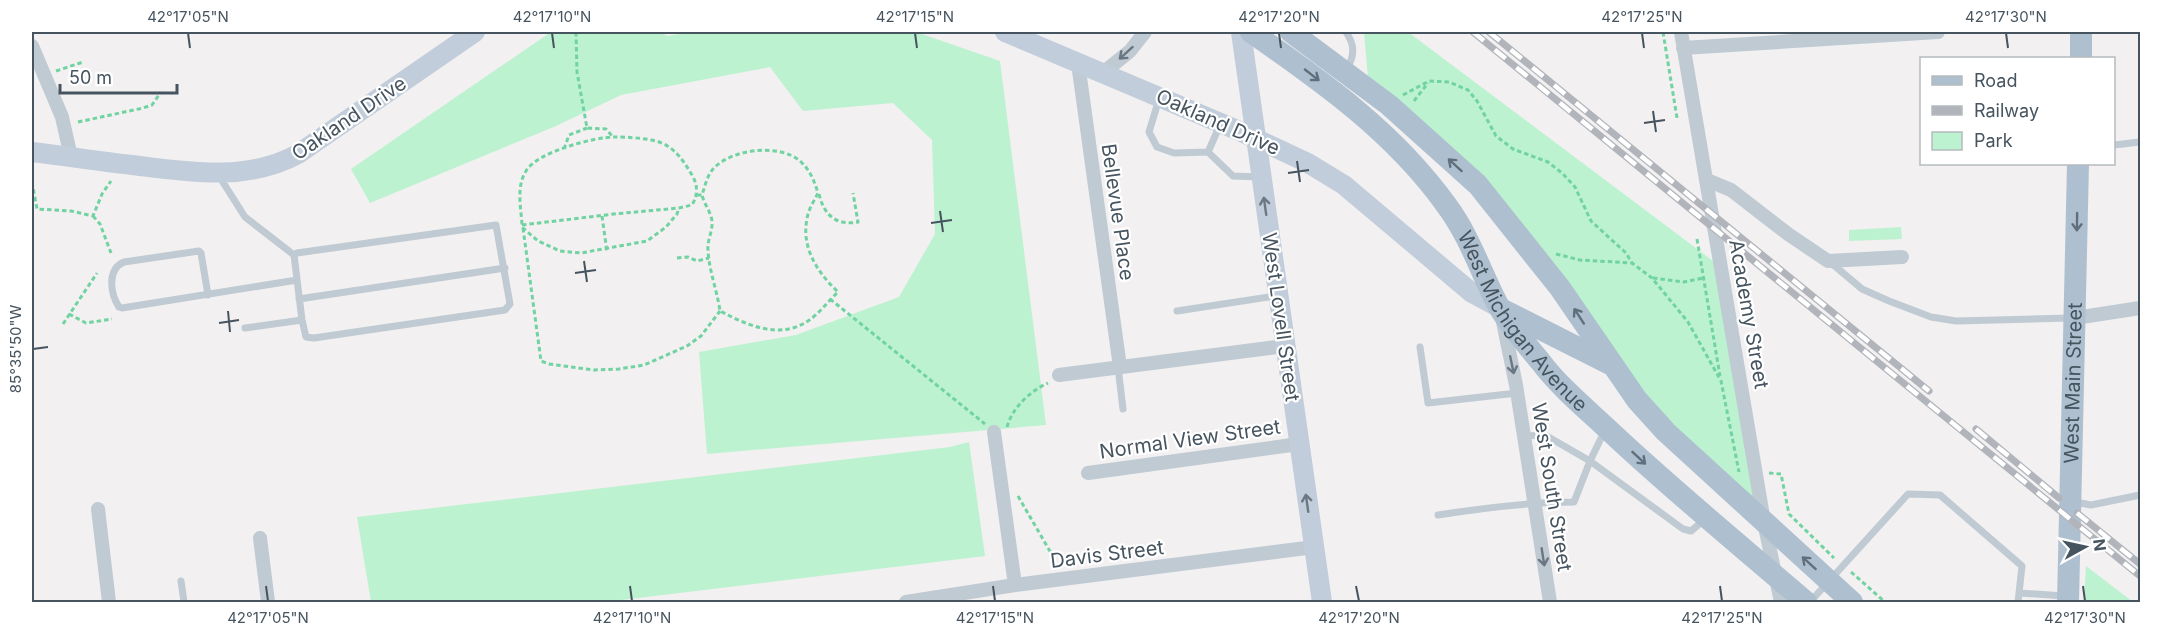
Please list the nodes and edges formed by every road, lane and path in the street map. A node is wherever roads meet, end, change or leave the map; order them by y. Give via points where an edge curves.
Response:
1 (475, 32) edge
2 (576, 32) edge
3 (1005, 32) edge
4 (1145, 32) edge
5 (1241, 32) edge
6 (1251, 32) edge
7 (1291, 32) edge
8 (1346, 32) edge
9 (1663, 32) edge
10 (1681, 32) edge
11 (1938, 32) edge
12 (2081, 32) edge
13 (32, 46) edge
14 (1683, 48) junction
15 (2081, 57) edge
16 (83, 62) dead end
17 (1078, 63) junction
18 (56, 71) dead end
19 (1104, 72) junction
20 (1345, 72) junction
21 (1429, 81) junction
22 (161, 92) dead end
23 (1160, 96) junction
24 (1398, 97) dead end
25 (1409, 106) dead end
26 (1677, 118) dead end
27 (76, 123) dead end
28 (1221, 123) junction
29 (587, 129) junction
30 (613, 137) junction
31 (1256, 138) junction
32 (2140, 142) edge
33 (2115, 145) edge
34 (564, 149) junction
35 (32, 152) edge
36 (1208, 152) junction
37 (71, 157) junction
38 (2078, 165) edge
39 (217, 174) junction
40 (1261, 177) junction
41 (1707, 180) junction
42 (111, 181) dead end
43 (32, 182) edge
44 (818, 193) junction
45 (854, 193) dead end
46 (697, 195) junction
47 (702, 195) junction
48 (679, 208) junction
49 (93, 216) junction
50 (602, 216) junction
51 (523, 227) junction
52 (1697, 239) dead end
53 (606, 249) junction
54 (1548, 252) dead end
55 (111, 253) dead end
56 (294, 255) junction
57 (1902, 257) dead end
58 (677, 258) dead end
59 (709, 258) junction
60 (1828, 261) junction
61 (1632, 263) junction
62 (505, 268) junction
63 (96, 273) dead end
64 (1722, 274) junction
65 (1652, 278) junction
66 (1704, 278) junction
67 (297, 280) junction
68 (208, 295) junction
69 (1278, 296) junction
70 (299, 299) junction
71 (830, 299) junction
72 (1500, 308) junction
73 (2140, 308) edge
74 (1177, 311) dead end
75 (720, 312) junction
76 (69, 314) junction
77 (2075, 318) junction
78 (112, 319) dead end
79 (302, 320) junction
80 (63, 324) dead end
81 (244, 328) dead end
82 (1284, 346) junction
83 (1420, 347) dead end
84 (1611, 364) junction
85 (1119, 367) junction
86 (1059, 375) joint
87 (1721, 381) junction
88 (1517, 393) junction
89 (1123, 409) dead end
90 (1607, 428) junction
91 (999, 433) junction
92 (1524, 436) junction
93 (1299, 444) junction
94 (1590, 461) junction
95 (1739, 472) dead end
96 (1088, 473) dead end
97 (1771, 474) dead end
98 (1014, 489) dead end
99 (2140, 495) edge
100 (2070, 501) junction
101 (1535, 504) junction
102 (98, 509) dead end
103 (1438, 515) dead end
104 (1707, 517) junction
105 (1764, 522) junction
106 (260, 538) dead end
107 (1314, 547) junction
108 (1834, 558) dead end
109 (1055, 560) dead end
110 (1777, 577) junction
111 (1856, 577) dead end
112 (181, 581) dead end
113 (1829, 582) junction
114 (1016, 585) junction
115 (986, 597) edge
116 (2018, 598) edge
117 (2068, 599) edge
118 (109, 603) edge
119 (184, 603) edge
120 (268, 603) edge
121 (906, 603) edge
122 (1322, 603) edge
123 (1550, 603) edge
124 (1781, 603) edge
125 (1808, 603) edge
126 (1852, 603) edge
127 (1884, 603) edge

1 - 39 main road, Oakland Drive via 286,161
2 - 29 path via 577,72
3 - 17 main road, Oakland Drive
4 -> 19 street via 1130,51
5 - 31 main road, West Lovell Street
6 -> 72 main road, West Michigan Avenue via 1356,110 1420,170 1469,241
7 - 20 main road, West Michigan Avenue
8 - 20 lane via 1353,48
9 - 26 path
10 - 14 street, Academy Street
11 - 14 street
12 - 15 main road
13 - 37 street via 62,117
14 - 41 street, Academy Street
16 - 18 path
17 - 19 main road, Oakland Drive
17 - 85 street, Bellevue Place
19 - 23 main road, Oakland Drive
84 -> 20 main road, West Michigan Avenue via 1560,288 1478,185 1389,105
21 - 24 path
21 - 25 path
21 - 61 path via 1449,82 1468,90 1496,136 1512,149 1548,162 1562,173 1575,187 1591,220
22 - 27 path via 152,105
23 - 28 main road, Oakland Drive
23 - 36 lane via 1149,132 1157,147 1174,153
28 - 31 main road, Oakland Drive
28 - 36 lane
29 - 30 path via 606,129
29 - 34 path via 569,135
30 - 34 path
30 - 46 path via 657,141 671,149 682,158 695,180
31 - 40 main road, West Lovell Street
31 - 72 main road, Oakland Drive via 1344,185 1472,293
32 - 33 lane
34 - 51 path via 526,170 519,193
35 - 37 main road, Oakland Drive
36 - 40 lane via 1233,176
37 - 39 main road, Oakland Drive
38 -> 77 main road, West Main Street
39 - 56 lane via 245,217
69 -> 40 main road, West Lovell Street
41 - 60 street via 1731,190
41 - 64 street, Academy Street
42 - 49 path
43 - 49 path via 37,209
44 - 45 path via 830,215 838,222 850,223 858,222
44 - 47 path via 811,173 798,159 767,150 741,153 720,164 708,177
44 - 71 path via 807,218 806,234 810,255 838,292
46 - 47 path
46 - 48 path via 692,204
47 - 59 path via 712,220
48 - 50 path
48 - 53 path via 666,227 647,241
49 - 55 path
50 - 51 path
50 - 53 path
51 - 53 path via 538,241 560,251
51 - 75 path via 541,360 549,364 594,370 644,365 687,346 701,336
52 - 66 path
54 - 61 path via 1580,260
56 - 62 lane via 496,225
56 - 67 lane
57 - 60 street
58 - 59 path
59 - 75 path
60 - 77 lane via 1862,289 1931,317 1956,321
61 - 65 path
62 - 70 lane
62 - 79 lane via 510,301 505,310 314,338 304,334
63 - 76 path
64 - 66 path
64 - 105 street, Academy Street
65 - 66 path via 1684,282
65 - 87 path via 1688,322
66 - 87 path
67 - 68 lane
67 - 70 lane
68 - 68 lane via 122,308 115,300 111,274 124,262 199,251
69 - 74 lane
69 - 82 main road, West Lovell Street
70 - 79 lane
71 - 75 path via 808,321 771,331
71 - 91 path
72 - 84 main road
72 -> 88 street, West South Street
72 - 90 main road, West Michigan Avenue via 1541,363
73 - 77 street
76 - 78 path via 86,323
76 - 80 path
77 - 100 main road, West Main Street
79 - 81 lane
82 - 85 street
82 - 93 main road, West Lovell Street
83 - 88 lane via 1428,403
84 - 105 main road, West Michigan Avenue via 1666,432
85 - 86 street
85 - 89 lane
86 - 91 path via 1025,398
87 - 95 path
88 - 92 street, West South Street
90 - 94 lane
90 -> 104 main road, West Michigan Avenue
91 - 114 street
92 - 94 lane via 1545,435
92 - 101 street, West South Street
93 - 96 street, Normal View Street
107 -> 93 main road, West Lovell Street
94 - 101 lane via 1574,502
94 - 104 lane via 1683,529 1691,531
97 - 108 path via 1781,474 1789,514
98 - 109 path
99 - 100 lane via 2091,505
100 - 117 main road, West Main Street
101 - 103 lane
101 -> 123 street, West South Street
102 - 118 street
104 - 110 main road, West Michigan Avenue
105 - 110 street, Academy Street
113 -> 105 main road, West Michigan Avenue
106 - 120 street
107 - 114 street, Davis Street
107 - 122 main road, West Lovell Street
110 - 124 street, Academy Street
110 - 125 main road, West Michigan Avenue
111 - 127 path
112 - 119 lane
113 - 116 lane via 1908,494 1940,495 2022,566
113 - 125 lane
113 - 126 main road, West Michigan Avenue
114 - 115 street, Davis Street
115 - 121 street, Davis Street
116 - 117 lane

